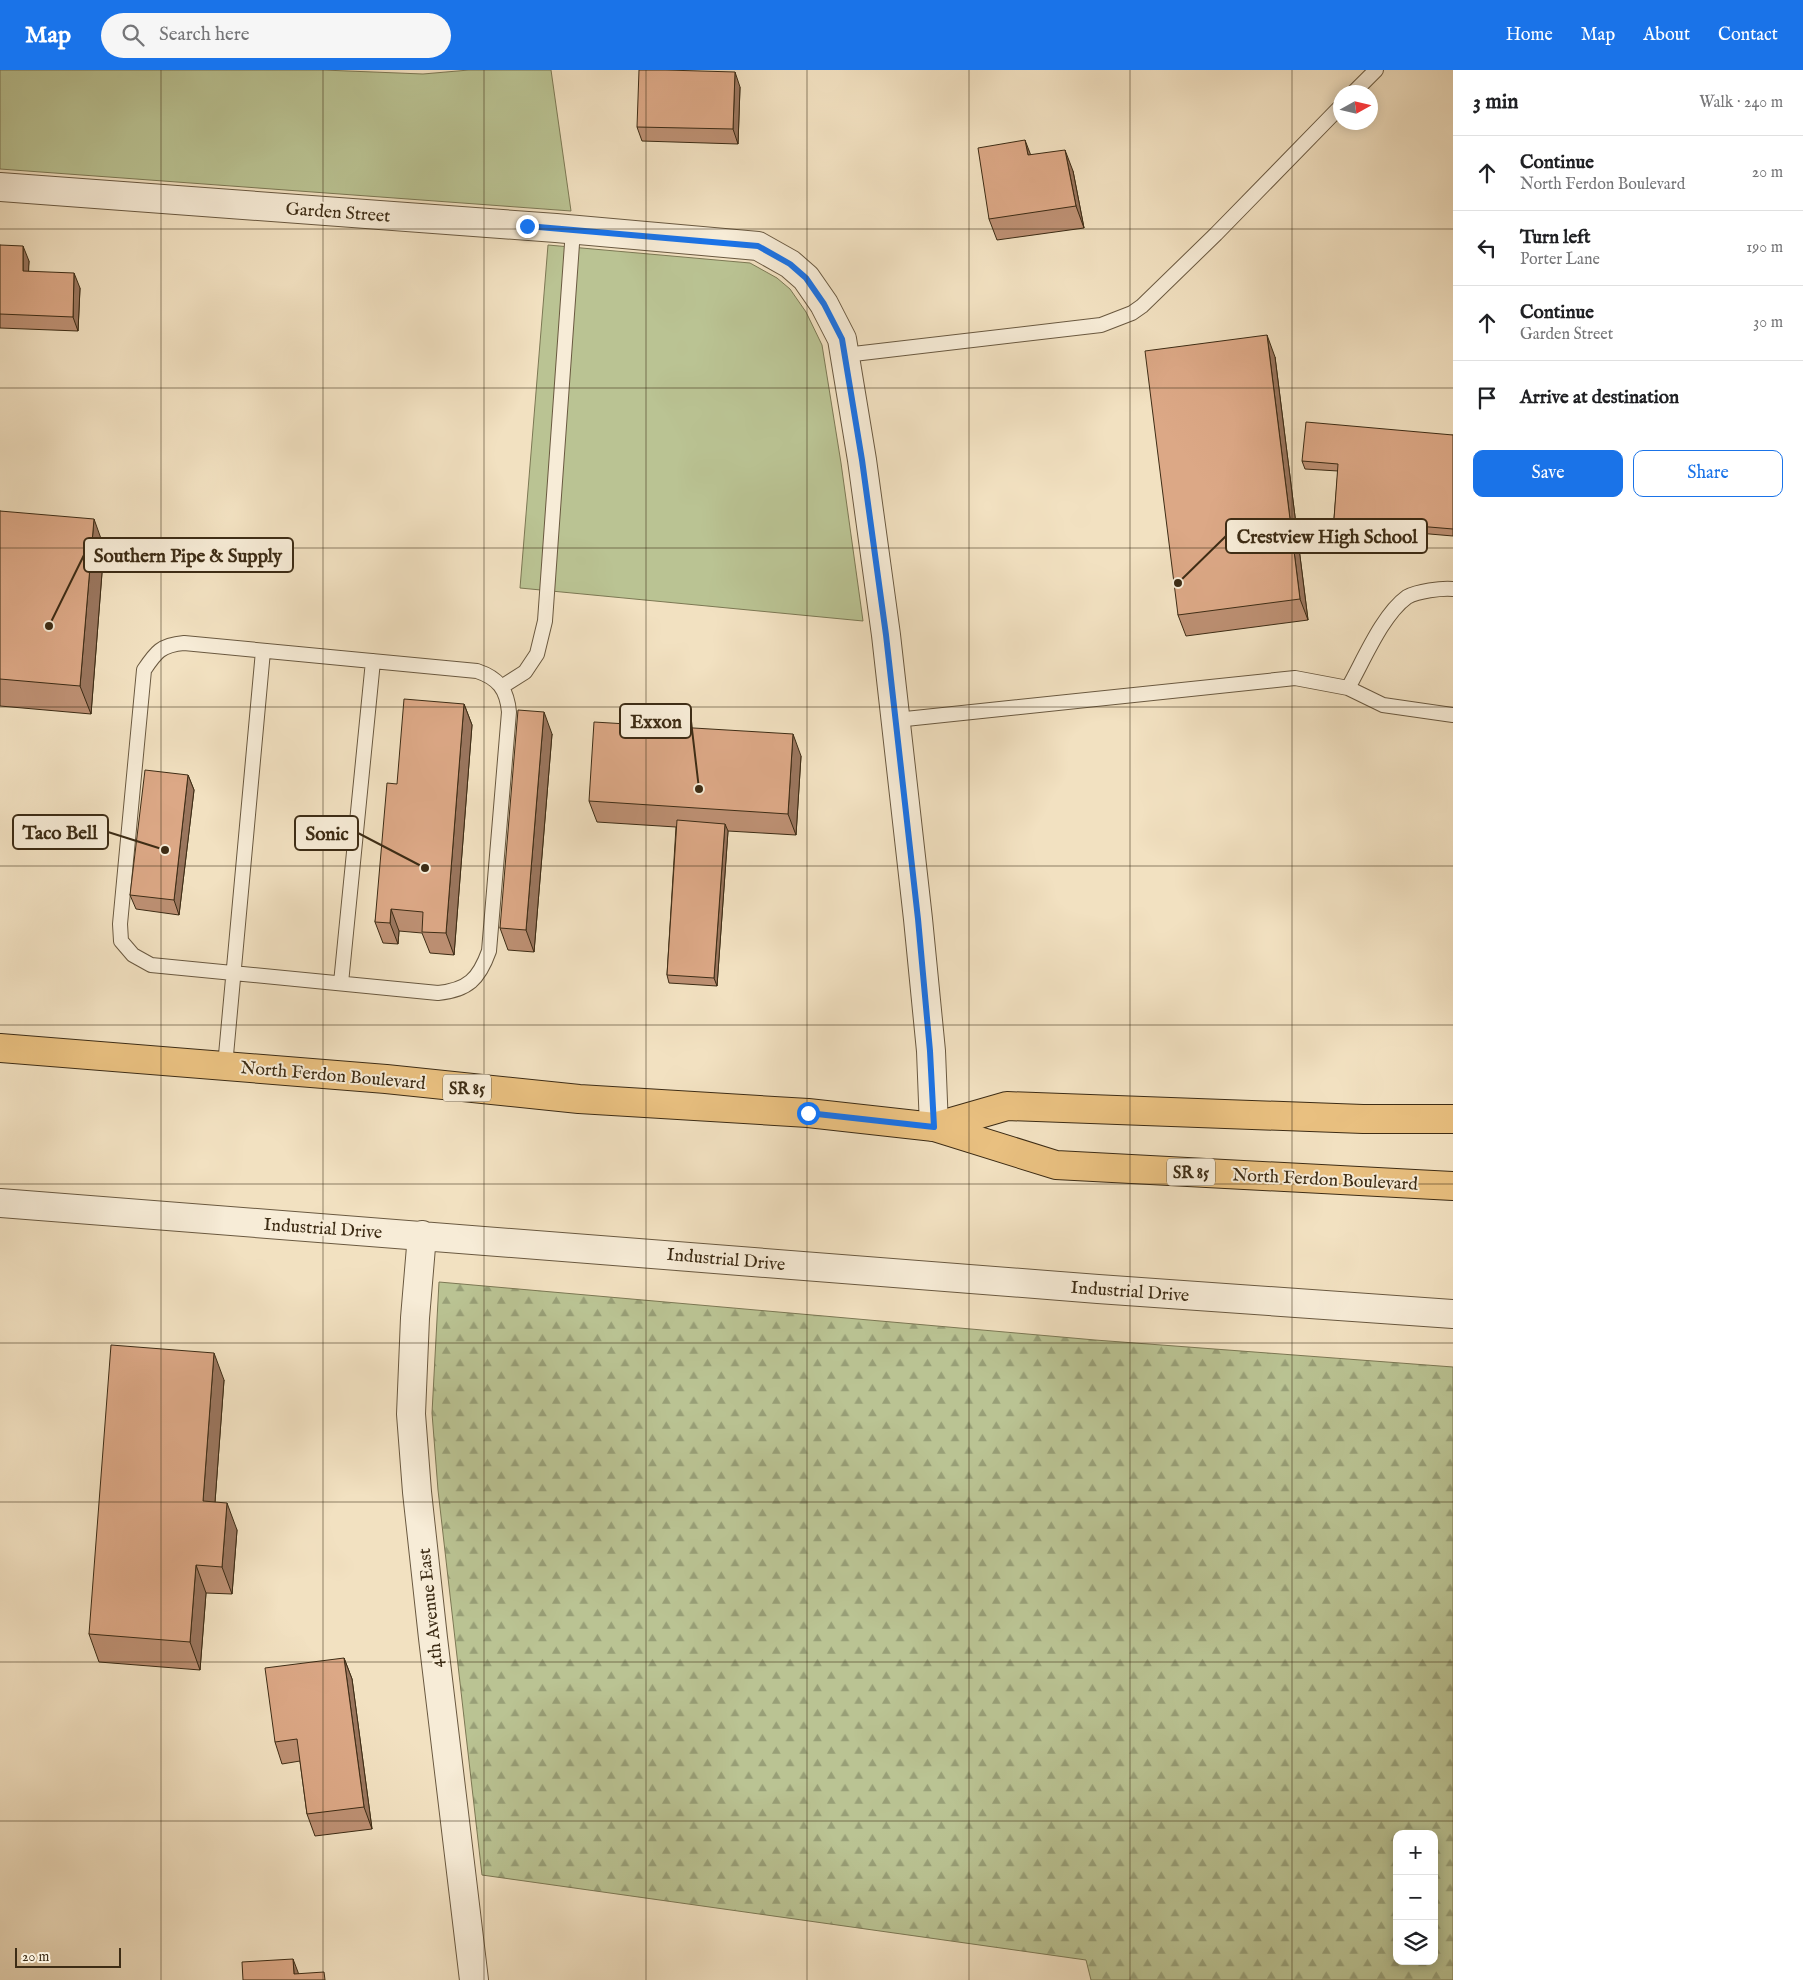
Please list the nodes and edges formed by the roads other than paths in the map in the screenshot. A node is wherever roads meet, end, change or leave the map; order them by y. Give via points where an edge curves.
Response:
1 (1376, 70) edge
2 (1361, 85) edge
3 (1333, 114) edge
4 (0, 187) edge
5 (573, 230) junction
6 (845, 355) junction
7 (1453, 589) edge
8 (264, 651) junction
9 (373, 662) junction
10 (503, 686) junction
11 (1348, 688) junction
12 (1453, 715) edge
13 (896, 720) junction
14 (234, 973) junction
15 (341, 983) junction
16 (0, 1048) edge
17 (225, 1066) junction
18 (1453, 1118) edge
19 (934, 1127) junction
20 (1453, 1186) edge
21 (0, 1203) edge
22 (422, 1235) junction
23 (1453, 1314) edge
24 (474, 1980) edge

1 - 2 lane
3 - 6 lane via 1223,227 1132,313 1102,326
4 - 5 street, Garden Street
5 - 6 street, Garden Street via 758,246 790,264 806,278 842,339
5 - 10 lane via 545,621 537,654 524,672
6 - 13 street, Garden Street
7 - 11 lane via 1440,588 1408,597 1387,618
8 - 9 lane
8 - 14 lane
8 - 14 lane via 184,643 169,645 154,654 144,670 120,924 121,941 133,955 151,964
9 - 10 lane via 477,671 489,675
9 - 15 lane
10 - 15 lane via 509,712 489,951 483,968 473,982 454,991 438,993
11 - 12 lane via 1383,705
11 - 13 lane via 1296,678
13 - 19 street, Garden Street via 928,1023
14 - 15 lane
14 - 17 lane
16 - 17 main road, North Ferdon Boulevard / SR 85
17 - 19 main road, North Ferdon Boulevard / SR 85 via 578,1099 808,1113
18 - 19 main road, North Ferdon Boulevard / SR 85 via 1363,1119 1007,1106
19 - 20 main road, North Ferdon Boulevard / SR 85 via 1056,1166
21 - 22 street, Industrial Drive
22 - 23 street, Industrial Drive
22 - 24 street, 4th Avenue East via 412,1414 417,1492

